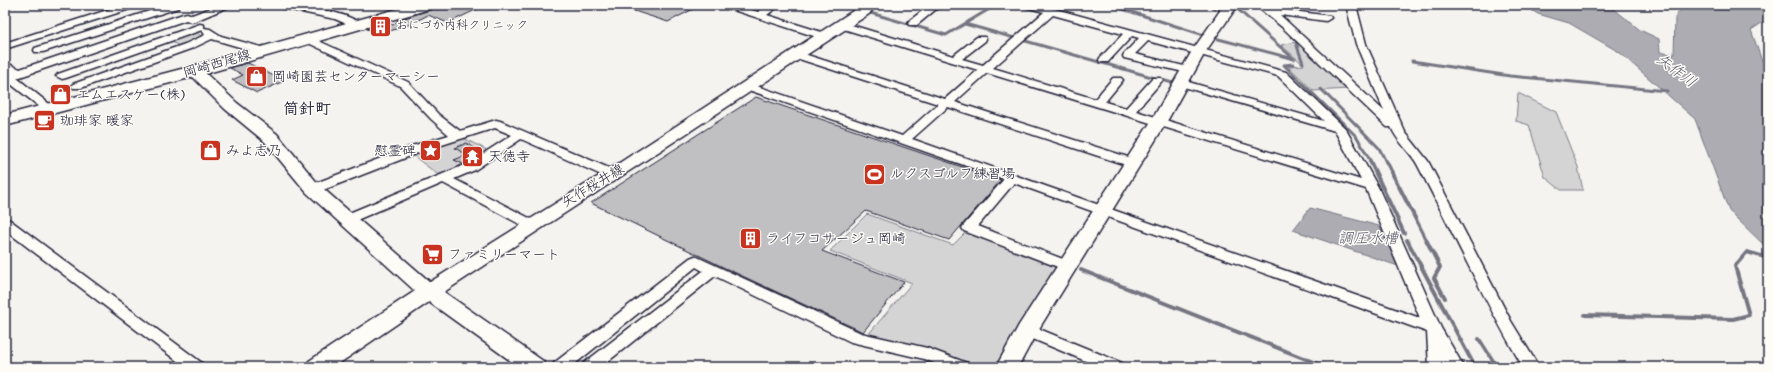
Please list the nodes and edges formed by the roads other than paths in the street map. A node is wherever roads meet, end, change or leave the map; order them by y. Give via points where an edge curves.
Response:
1 (133, 5) edge
2 (228, 5) edge
3 (282, 5) edge
4 (428, 5) edge
5 (727, 5) edge
6 (775, 5) edge
7 (869, 5) edge
8 (936, 5) edge
9 (1028, 5) edge
10 (1351, 5) edge
11 (174, 6) edge
12 (1224, 6) edge
13 (1264, 8) edge
14 (1052, 11) junction
15 (760, 15) junction
16 (189, 18) junction
17 (1326, 18) dead end
18 (913, 23) dead end
19 (356, 25) junction
20 (841, 25) junction
21 (200, 27) junction
22 (1130, 32) junction
23 (213, 36) junction
24 (824, 36) junction
25 (1146, 37) junction
26 (981, 38) dead end
27 (308, 39) junction
28 (26, 40) junction
29 (5, 46) edge
30 (40, 50) junction
31 (1199, 51) junction
32 (259, 52) junction
33 (797, 55) junction
34 (954, 60) junction
35 (1104, 60) dead end
36 (51, 62) junction
37 (5, 65) edge
38 (987, 70) junction
39 (195, 71) junction
40 (10, 76) edge
41 (62, 76) junction
42 (1185, 77) junction
43 (1117, 80) dead end
44 (1157, 80) dead end
45 (77, 86) junction
46 (747, 86) junction
47 (93, 97) junction
48 (949, 102) junction
49 (1096, 104) junction
50 (49, 109) junction
51 (1128, 113) junction
52 (5, 121) edge
53 (1158, 123) junction
54 (1339, 128) junction
55 (1399, 133) junction
56 (457, 135) junction
57 (520, 135) junction
58 (904, 140) junction
59 (1133, 163) junction
60 (613, 176) junction
61 (443, 178) junction
62 (1011, 179) junction
63 (1371, 187) junction
64 (313, 189) junction
65 (1104, 210) junction
66 (347, 219) junction
67 (5, 223) edge
68 (532, 225) junction
69 (1068, 266) junction
70 (714, 270) junction
71 (429, 292) junction
72 (1434, 328) junction
73 (1027, 330) junction
74 (196, 367) edge
75 (317, 367) edge
76 (535, 367) edge
77 (560, 367) edge
78 (590, 367) edge
79 (961, 367) edge
80 (1007, 367) edge
81 (1116, 367) edge
82 (1437, 367) edge
83 (1456, 367) edge
84 (1532, 367) edge

1 - 28 street
2 - 16 street
3 - 19 street via 338,17
4 - 19 main road, 岡崎西尾線
5 - 15 street
6 - 15 street
7 - 20 street, 矢作桜井線
8 - 18 street
9 - 14 street
10 - 55 street via 1361,44
11 - 16 street
11 - 30 street
12 - 31 street
13 - 17 street
13 - 55 street via 1340,75
14 - 22 street
14 - 38 street
15 - 24 street
16 - 21 street
16 - 36 street
19 - 27 main road, 岡崎西尾線
20 - 24 street, 矢作桜井線
20 - 34 street
21 - 23 street
21 - 41 street
22 - 25 street
22 - 35 street
23 - 32 street via 257,49
23 - 45 street
24 - 33 street, 矢作桜井線
25 - 31 street
25 - 42 street via 1128,56
26 - 34 street
27 - 32 main road, 岡崎西尾線
27 - 56 street via 404,84 435,117
28 - 29 street
28 - 30 street
30 - 36 street
31 - 42 street
31 - 54 street via 1282,74
32 - 39 main road, 岡崎西尾線
33 - 46 street, 矢作桜井線
33 - 48 street
34 - 38 street
36 - 40 street
36 - 41 street
37 - 40 street
38 - 48 street
38 - 49 street
39 - 47 main road, 岡崎西尾線
39 - 64 street via 231,106 271,138
40 - 50 street
41 - 45 street
42 - 53 street
42 - 54 street
43 - 49 street
44 - 51 street
45 - 47 street
46 - 58 street
46 - 60 street, 矢作桜井線
47 - 50 main road, 岡崎西尾線
48 - 58 street
48 - 59 street
49 - 51 street
50 - 52 main road, 岡崎西尾線
51 - 53 street
53 - 59 street
53 - 63 street
54 - 63 street
55 - 84 street via 1422,161 1504,322
56 - 57 street via 496,124
56 - 64 street
57 - 60 street
57 - 61 street via 471,167
58 - 62 street
59 - 65 street
60 - 68 street, 矢作桜井線
61 - 66 street
61 - 68 street
62 - 65 street
62 - 69 street via 969,228
63 - 72 street via 1402,262
64 - 66 street
65 - 69 street
65 - 72 street
66 - 71 street
67 - 74 street
68 - 71 street, 矢作桜井線
69 - 73 street
70 - 77 street via 694,261
70 - 78 street
70 - 79 street via 857,338 927,354
71 - 75 street, 矢作桜井線
71 - 76 street
72 - 82 street
72 - 83 street
73 - 80 street
73 - 81 street

